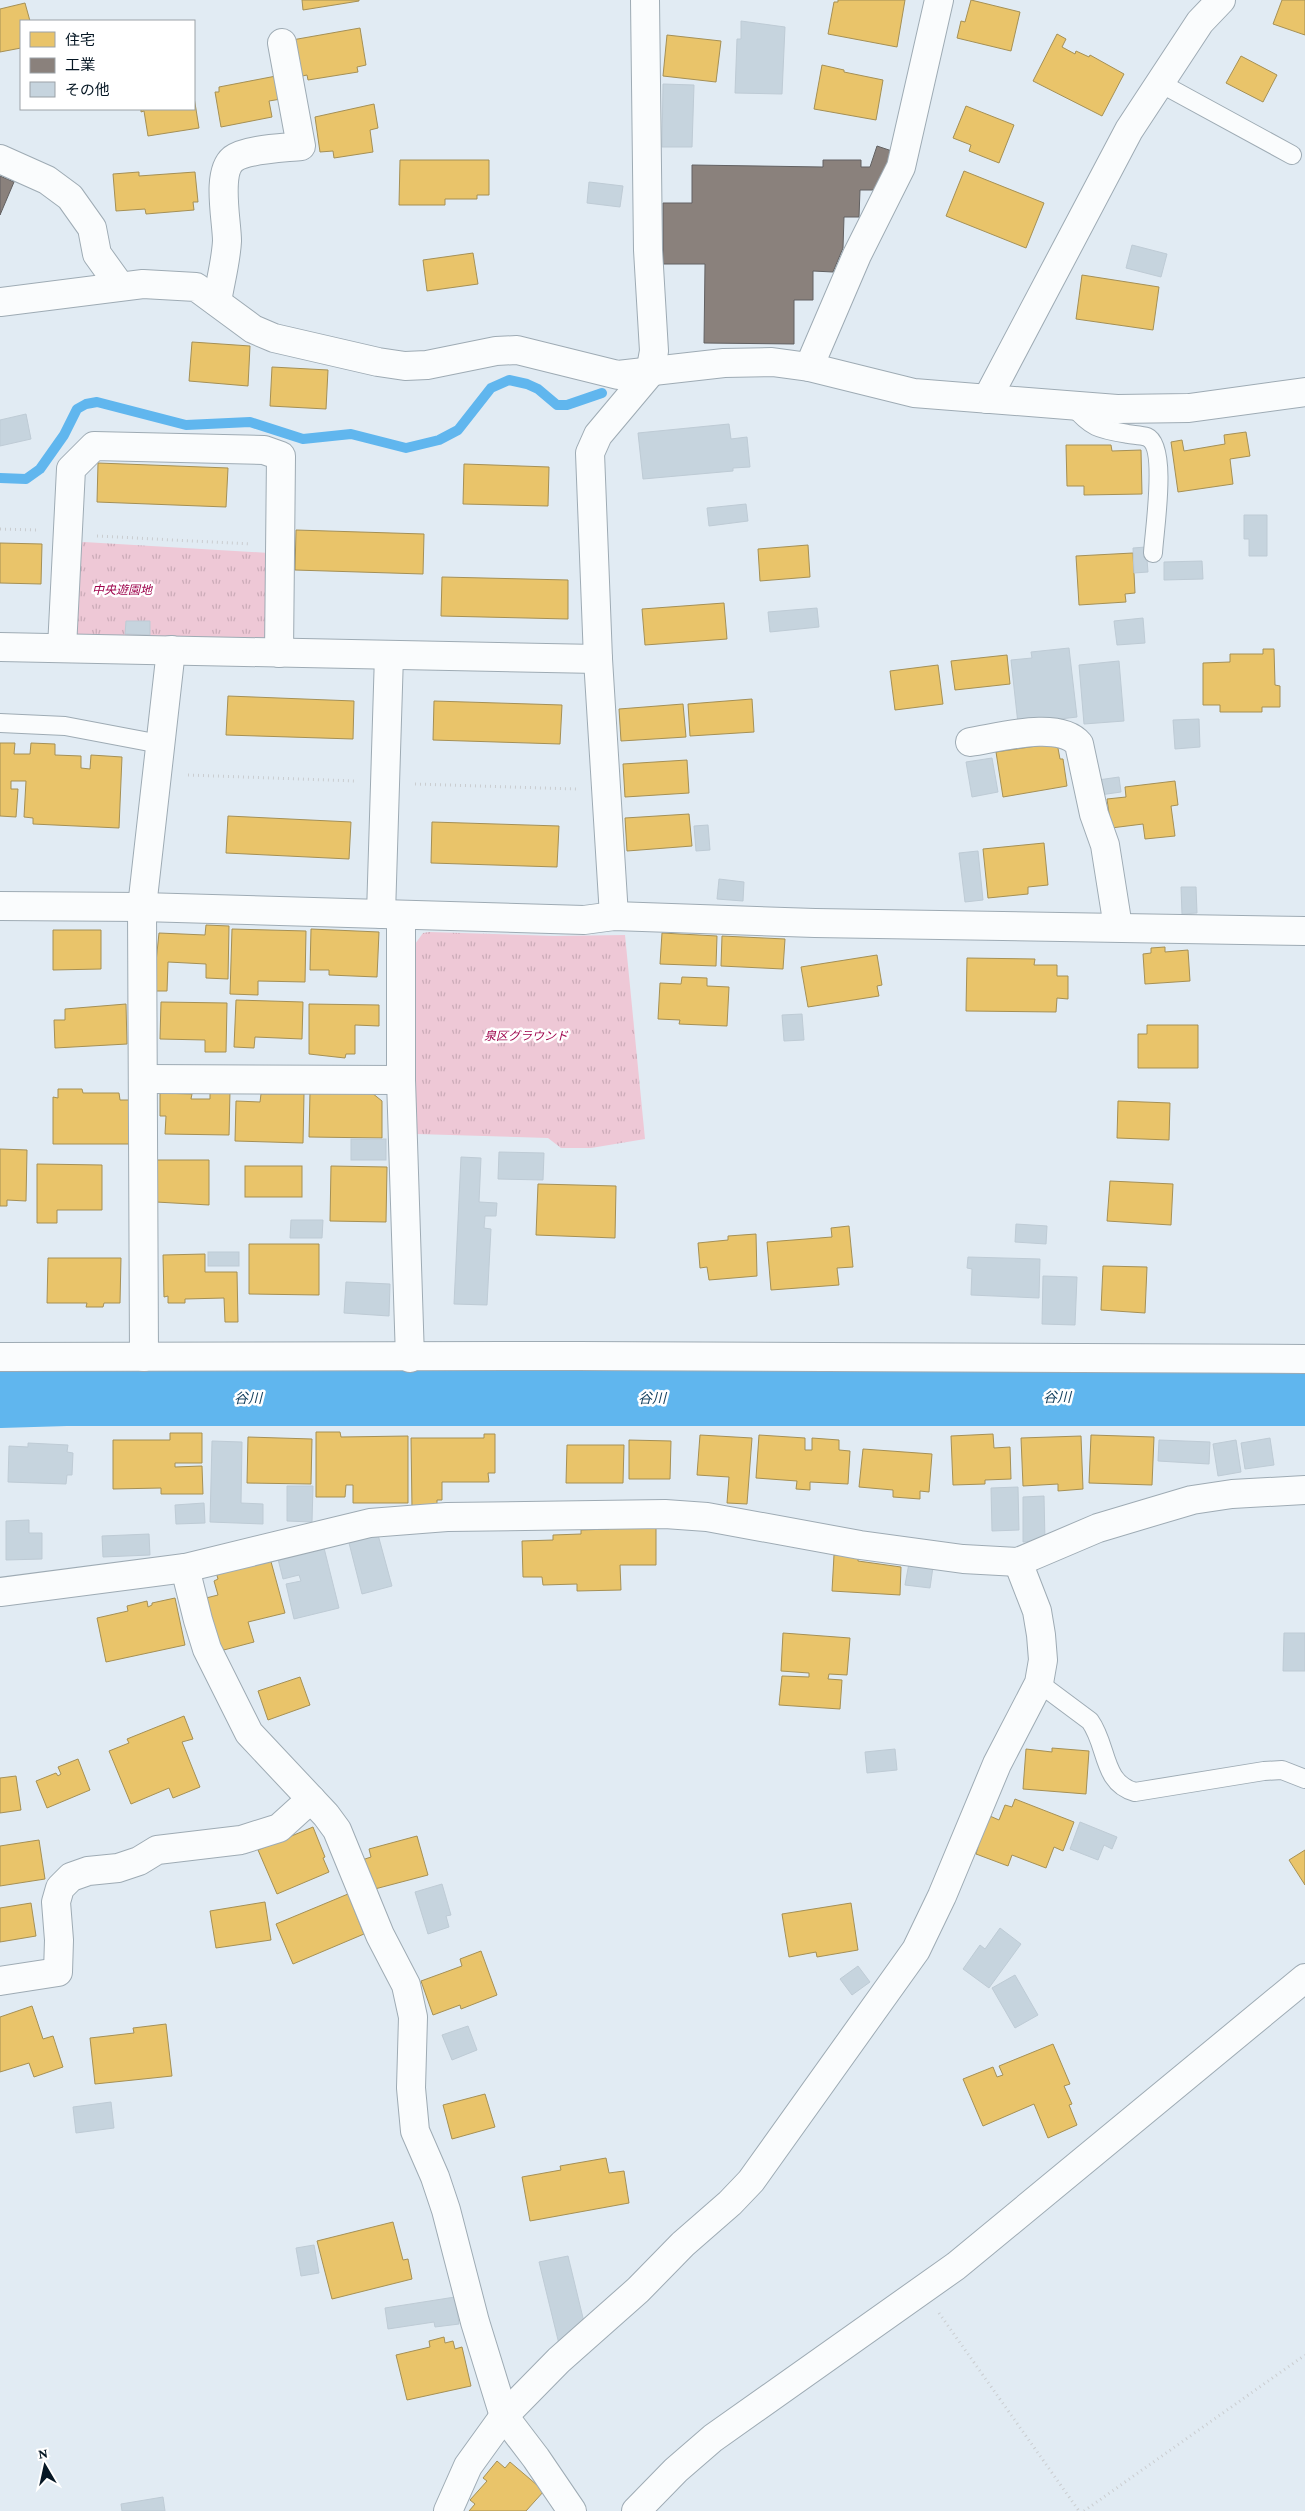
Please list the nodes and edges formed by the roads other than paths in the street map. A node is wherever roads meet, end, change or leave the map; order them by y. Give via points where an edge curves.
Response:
1 (645, 0) edge
2 (939, 0) edge
3 (1220, 0) edge
4 (282, 43) dead end
5 (1160, 83) junction
6 (1292, 155) dead end
7 (0, 159) edge
8 (120, 286) junction
9 (0, 302) edge
10 (216, 302) junction
11 (809, 367) junction
12 (650, 373) junction
13 (1305, 392) edge
14 (987, 399) junction
15 (1072, 405) junction
16 (1153, 553) dead end
17 (0, 647) edge
18 (62, 648) junction
19 (171, 650) junction
20 (279, 653) junction
21 (388, 655) junction
22 (598, 659) junction
23 (0, 723) edge
24 (970, 742) dead end
25 (160, 744) junction
26 (0, 906) edge
27 (142, 907) junction
28 (391, 914) junction
29 (614, 916) junction
30 (1118, 928) junction
31 (1305, 931) edge
32 (144, 1079) junction
33 (401, 1080) junction
34 (0, 1357) edge
35 (144, 1357) junction
36 (410, 1358) junction
37 (1305, 1359) edge
38 (1305, 1490) edge
39 (1018, 1562) junction
40 (186, 1568) junction
41 (0, 1592) edge
42 (1040, 1683) junction
43 (1305, 1779) edge
44 (311, 1799) junction
45 (1305, 1978) edge
46 (0, 1980) edge
47 (504, 2416) junction
48 (448, 2511) edge
49 (572, 2511) edge
50 (636, 2511) edge

1 - 12 street via 648,250 654,351
2 - 11 street via 900,167 857,255
3 - 5 street via 1200,22
4 - 10 street via 301,146 246,154 226,167 227,243
5 - 6 lane
5 - 14 street via 1129,130
7 - 8 street via 47,180 70,197 92,228 97,254
8 - 9 street
8 - 10 street via 196,287
10 - 12 street via 252,329 274,338 378,362 427,365 517,350 618,375
11 - 12 street via 772,362 724,363
11 - 14 street via 914,393
12 - 22 street via 598,435 590,453
13 - 15 street via 1189,408
14 - 15 street
15 - 16 lane via 1085,421 1096,428 1148,438 1156,447 1158,483
17 - 18 street
18 - 19 street
18 - 20 street via 71,469 94,446 264,450 281,456
19 - 20 street
19 - 25 street
20 - 21 street
21 - 22 street
21 - 28 street
22 - 29 street
23 - 25 lane via 65,726
24 - 30 street via 1045,731 1075,739 1080,744 1094,814 1105,845
25 - 27 street
26 - 27 street
27 - 28 street
27 - 32 street
28 - 29 street via 584,920
28 - 33 street
29 - 30 street
30 - 31 street
32 - 33 street
32 - 35 street
33 - 36 street
34 - 35 street
35 - 36 street
36 - 37 street
38 - 39 street via 1192,1500 1098,1528
39 - 40 street via 962,1559 860,1545 707,1517 665,1514 447,1517 370,1523
39 - 42 street via 1037,1611 1043,1660
40 - 41 street
40 - 44 street via 208,1649 249,1733
42 - 43 lane via 1090,1721 1096,1729 1114,1780 1123,1788 1135,1792 1282,1770
42 - 47 street via 997,1764 916,1950 751,2181 638,2290 559,2360
44 - 46 street via 279,1828 241,1840 158,1850 118,1868 88,1871 70,1877 60,1888 56,1902 58,1972
44 - 47 street via 336,1830 373,1920 406,1985 412,2017 411,2088 415,2131 446,2210
45 - 50 street via 956,2266 713,2438
47 - 48 street via 468,2466
47 - 49 street

